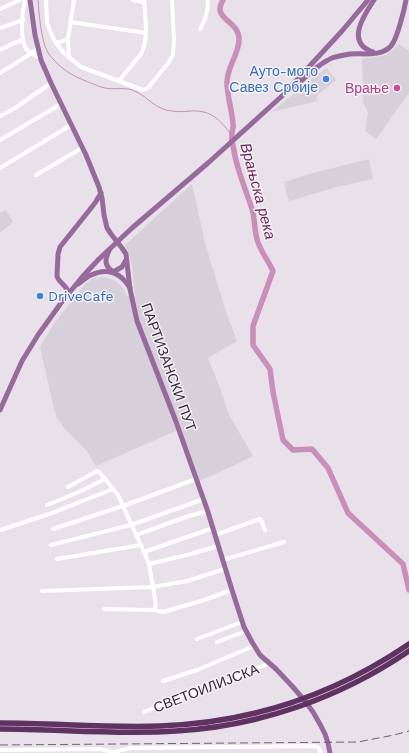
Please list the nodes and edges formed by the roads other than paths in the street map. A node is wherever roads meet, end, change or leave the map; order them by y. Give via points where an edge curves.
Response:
1 (20, 0) edge
2 (26, 0) edge
3 (30, 0) edge
4 (46, 0) edge
5 (74, 0) edge
6 (133, 0) edge
7 (172, 0) edge
8 (208, 0) edge
9 (362, 0) edge
10 (368, 0) edge
11 (374, 0) edge
12 (406, 0) edge
13 (144, 1) edge
14 (0, 9) edge
15 (23, 20) junction
16 (70, 22) junction
17 (0, 28) edge
18 (200, 28) dead end
19 (342, 31) junction
20 (146, 33) junction
21 (68, 39) junction
22 (24, 40) junction
23 (55, 42) junction
24 (38, 49) junction
25 (0, 50) edge
26 (31, 53) junction
27 (380, 53) junction
28 (41, 58) junction
29 (69, 58) junction
30 (0, 73) edge
31 (119, 81) junction
32 (50, 84) junction
33 (282, 96) junction
34 (60, 104) junction
35 (0, 116) edge
36 (72, 125) junction
37 (0, 140) edge
38 (82, 148) junction
39 (0, 168) edge
40 (36, 175) dead end
41 (101, 193) junction
42 (103, 207) junction
43 (89, 210) junction
44 (111, 248) junction
45 (127, 258) junction
46 (112, 272) junction
47 (80, 280) junction
48 (62, 283) junction
49 (74, 286) junction
50 (130, 289) junction
51 (68, 294) junction
52 (0, 410) edge
53 (105, 479) junction
54 (196, 479) junction
55 (68, 487) dead end
56 (113, 488) junction
57 (204, 500) junction
58 (48, 505) dead end
59 (123, 506) junction
60 (208, 512) junction
61 (131, 525) junction
62 (213, 528) junction
63 (53, 529) dead end
64 (0, 530) edge
65 (265, 530) dead end
66 (136, 535) junction
67 (215, 535) junction
68 (284, 542) dead end
69 (51, 545) dead end
70 (141, 545) junction
71 (218, 546) junction
72 (144, 552) junction
73 (57, 559) dead end
74 (223, 560) junction
75 (149, 564) junction
76 (225, 568) junction
77 (154, 587) junction
78 (232, 590) junction
79 (42, 591) dead end
80 (104, 609) dead end
81 (154, 610) junction
82 (242, 622) junction
83 (246, 630) junction
84 (197, 639) dead end
85 (217, 642) dead end
86 (409, 644) edge
87 (254, 646) junction
88 (409, 651) edge
89 (268, 663) junction
90 (163, 681) dead end
91 (144, 712) dead end
92 (0, 723) edge
93 (0, 729) edge
94 (0, 750) edge
95 (329, 751) edge
96 (322, 753) edge

1 - 14 street
2 - 15 street
3 - 24 main road, ПАРТИЗАНСКИ ПУТ
4 - 23 street via 48,26
5 - 16 street
6 - 13 street
7 - 31 street via 174,40 170,62 148,88 143,90
8 - 18 street via 208,9
9 - 19 main road
10 - 19 main road
11 - 27 main road via 360,23 358,35 364,48
12 - 27 main road via 393,43
13 - 20 street
15 - 17 street
15 - 22 street
16 - 20 street
16 - 21 street
19 - 33 main road
20 - 31 street via 141,54
21 - 23 street
21 - 29 street
22 - 25 street
22 - 26 street via 26,49
23 - 29 street
24 - 26 street
24 - 28 main road, ПАРТИЗАНСКИ ПУТ
26 - 28 street
26 - 30 street
27 - 33 main road via 346,55 327,61 292,91
28 - 32 main road, ПАРТИЗАНСКИ ПУТ
29 - 31 street via 81,67
32 - 34 main road, ПАРТИЗАНСКИ ПУТ
32 - 35 street
33 - 44 main road
34 - 36 main road, ПАРТИЗАНСКИ ПУТ
34 - 37 street
36 - 38 main road, ПАРТИЗАНСКИ ПУТ
36 - 39 street
38 - 40 street
38 - 41 main road, ПАРТИЗАНСКИ ПУТ
41 - 42 main road, ПАРТИЗАНСКИ ПУТ
41 - 43 main road
42 - 43 main road
42 - 45 main road, ПАРТИЗАНСКИ ПУТ via 107,228
43 - 48 main road via 59,250 57,276
44 - 46 main road via 106,260 107,267
44 - 47 main road
45 - 46 main road via 122,267
45 - 50 main road, ПАРТИЗАНСКИ ПУТ
46 - 49 main road via 93,274
46 - 50 main road via 124,280
47 - 48 main road
47 - 49 main road
48 - 51 main road
49 - 51 main road
50 - 54 main road, ПАРТИЗАНСКИ ПУТ via 139,328
51 - 52 main road via 24,357
53 - 55 street via 97,472
53 - 56 street
53 - 58 street
54 - 57 main road, ПАРТИЗАНСКИ ПУТ
54 - 59 street
56 - 59 street
56 - 64 street via 52,513
57 - 60 main road, ПАРТИЗАНСКИ ПУТ
57 - 61 street
59 - 61 street
59 - 63 street
60 - 62 main road, ПАРТИЗАНСКИ ПУТ
60 - 66 street
61 - 66 street
61 - 69 street
62 - 67 main road, ПАРТИЗАНСКИ ПУТ
62 - 72 street
65 - 67 street via 260,519
66 - 70 street
67 - 71 main road, ПАРТИЗАНСКИ ПУТ
68 - 74 street
70 - 72 street
70 - 73 street
71 - 74 main road, ПАРТИЗАНСКИ ПУТ
71 - 75 street
72 - 75 street
74 - 76 main road, ПАРТИЗАНСКИ ПУТ
75 - 77 street
76 - 77 street via 187,581
76 - 78 main road, ПАРТИЗАНСКИ ПУТ
77 - 79 street
77 - 81 street
78 - 81 street via 163,612
78 - 82 main road, ПАРТИЗАНСКИ ПУТ
80 - 81 street
82 - 83 main road, ПАРТИЗАНСКИ ПУТ
82 - 84 street
83 - 85 street
83 - 87 main road, ПАРТИЗАНСКИ ПУТ
86 - 92 highway via 372,667 325,690 269,710 230,719 160,726
87 - 89 main road, ПАРТИЗАНСКИ ПУТ
87 - 90 street
88 - 93 highway via 360,680 317,700 271,716 232,725 177,732 141,733
89 - 91 street, СВЕТОИЛИЈСКА via 222,684
89 - 95 main road, ПАРТИЗАНСКИ ПУТ via 305,700 321,726
94 - 96 street via 100,749 113,752 131,748 313,746 318,747

